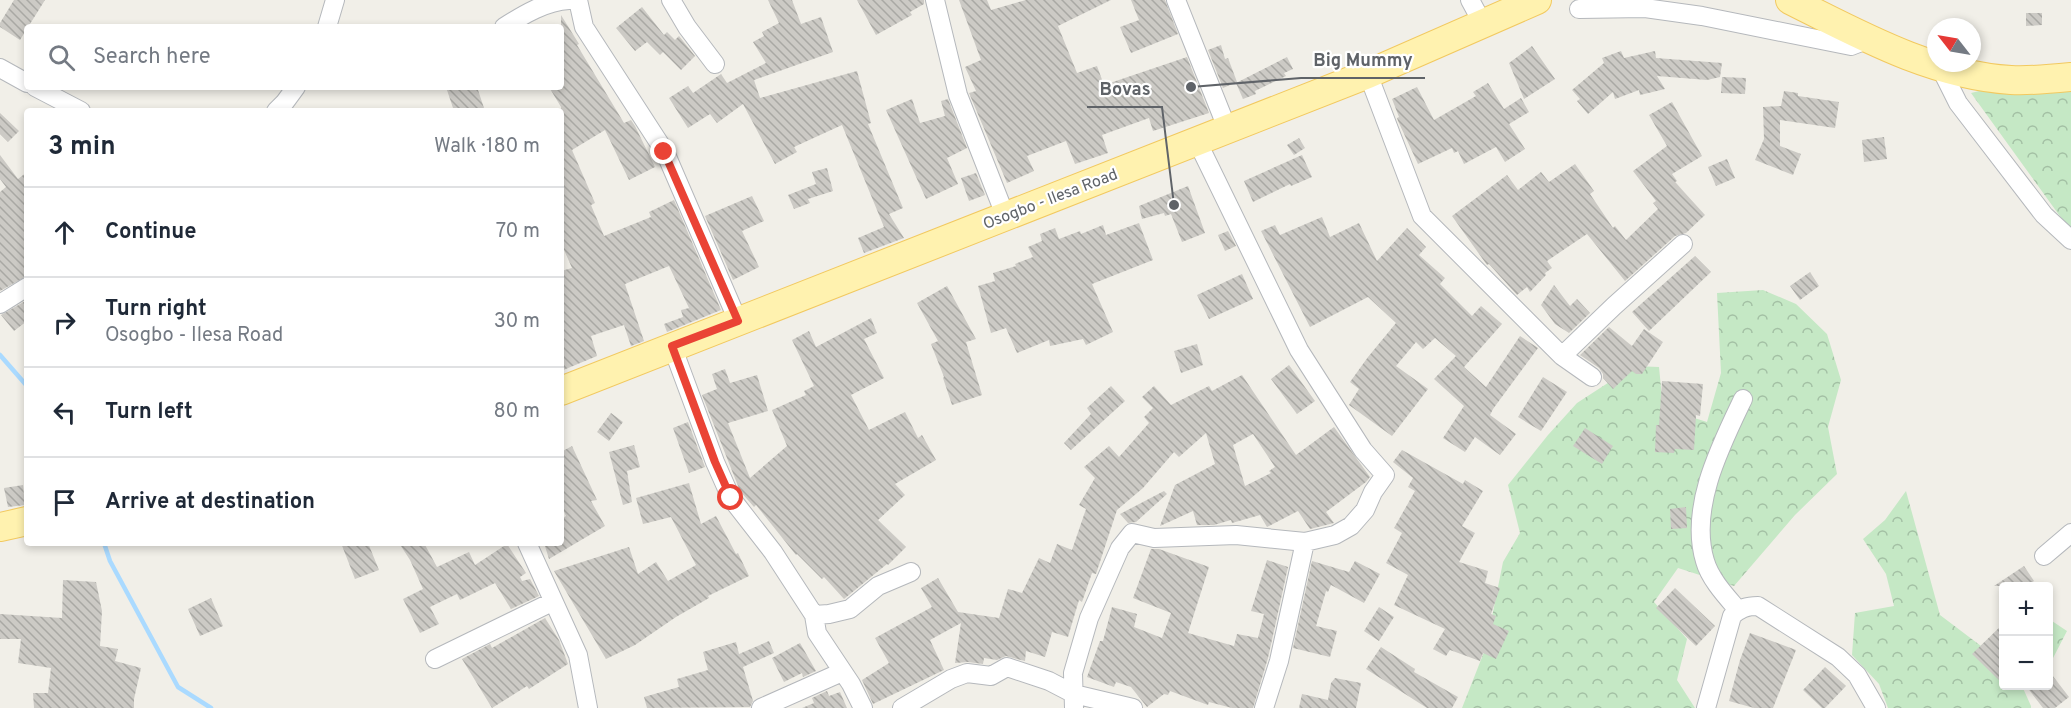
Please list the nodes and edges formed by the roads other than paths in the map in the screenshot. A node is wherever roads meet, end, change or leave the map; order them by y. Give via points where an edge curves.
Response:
1 (335, 0) edge
2 (569, 0) edge
3 (578, 0) edge
4 (671, 0) edge
5 (935, 0) edge
6 (1176, 0) edge
7 (1537, 0) edge
8 (1790, 0) edge
9 (1579, 9) dead end
10 (1476, 12) edge
11 (328, 24) edge
12 (509, 24) edge
13 (1869, 39) junction
14 (1927, 62) edge
15 (715, 64) dead end
16 (0, 68) edge
17 (1942, 72) edge
18 (1968, 72) edge
19 (1368, 74) junction
20 (2071, 77) edge
21 (24, 81) edge
22 (41, 90) edge
23 (294, 90) edge
24 (75, 108) edge
25 (279, 108) edge
26 (1227, 128) junction
27 (1197, 141) junction
28 (1005, 215) junction
29 (2071, 240) edge
30 (1683, 244) dead end
31 (24, 289) edge
32 (0, 304) edge
33 (738, 321) junction
34 (672, 346) junction
35 (1562, 356) junction
36 (1592, 376) dead end
37 (564, 390) edge
38 (1743, 399) dead end
39 (24, 522) edge
40 (0, 527) edge
41 (2071, 533) edge
42 (1305, 542) junction
43 (528, 546) edge
44 (2044, 556) dead end
45 (911, 572) dead end
46 (552, 602) junction
47 (1738, 610) junction
48 (813, 615) junction
49 (435, 659) dead end
50 (842, 672) junction
51 (1073, 673) junction
52 (1049, 681) junction
53 (1074, 701) edge
54 (588, 708) edge
55 (761, 708) edge
56 (863, 708) edge
57 (902, 708) edge
58 (1133, 708) edge
59 (1264, 708) edge
60 (1706, 708) edge
61 (1876, 708) edge

1 - 11 street
2 - 12 street via 560,0
3 - 33 street via 584,27 664,152
4 - 15 street
5 - 28 street via 958,95
6 - 26 street
7 - 10 main road, Osogbo - Ilesa Road
8 - 13 main road
9 - 13 street via 1645,8 1851,46
10 - 19 main road, Osogbo - Ilesa Road
13 - 14 main road
16 - 21 street
17 - 29 street via 1958,103 2044,215
18 - 20 main road via 2013,80
19 - 26 main road, Osogbo - Ilesa Road
19 - 35 street via 1422,216
22 - 24 street
23 - 25 street
26 - 27 main road, Osogbo - Ilesa Road
27 - 28 main road, Osogbo - Ilesa Road
27 - 42 street via 1299,350 1363,450 1384,475 1365,510 1351,526 1335,535
28 - 33 main road, Osogbo - Ilesa Road
30 - 35 street
31 - 32 street
33 - 34 main road, Osogbo - Ilesa Road
34 - 37 main road, Osogbo - Ilesa Road
34 - 48 street via 731,498 773,552
35 - 36 street
38 - 47 street via 1702,504 1699,535 1705,563
39 - 40 main road
41 - 44 street
42 - 51 street via 1236,536 1154,538 1132,533 1120,548 1089,618
42 - 59 street via 1279,661
43 - 46 street
45 - 48 street via 878,586 850,609
46 - 49 street
46 - 54 street via 578,655
47 - 60 street via 1732,616
47 - 61 street via 1758,606 1838,657 1857,675
48 - 50 street via 817,633
50 - 55 street
50 - 56 street
51 - 52 street
51 - 53 street
52 - 53 street
52 - 57 street via 1007,667 991,676 967,673
53 - 58 street

